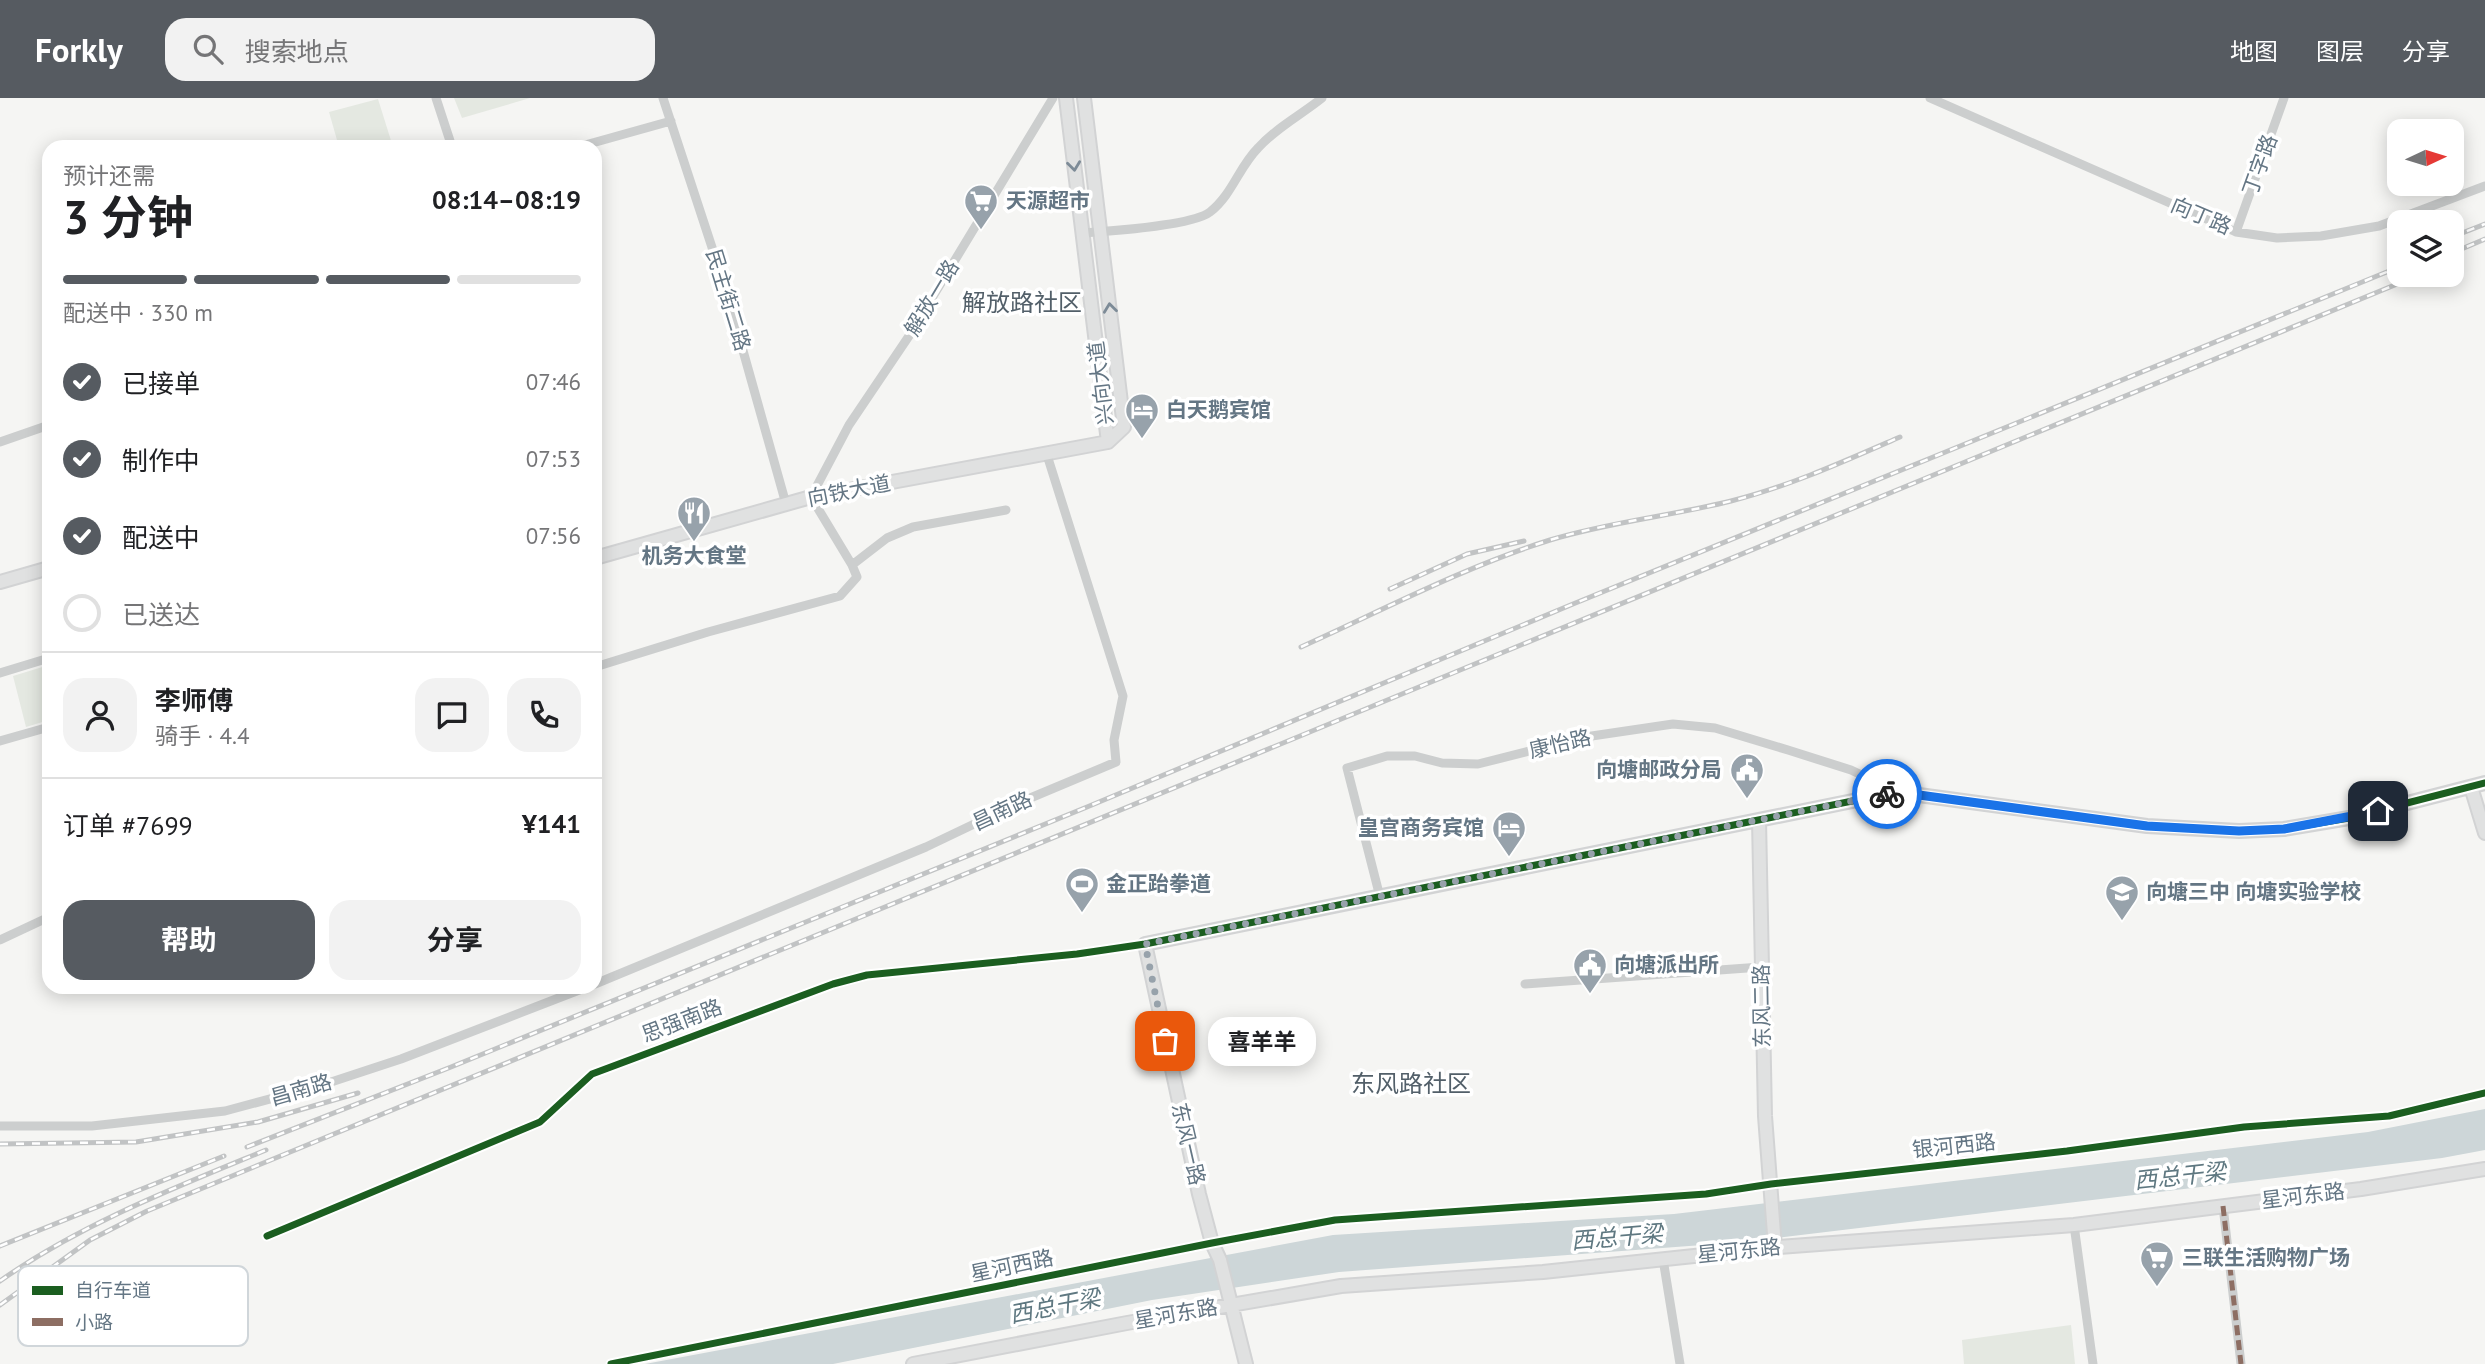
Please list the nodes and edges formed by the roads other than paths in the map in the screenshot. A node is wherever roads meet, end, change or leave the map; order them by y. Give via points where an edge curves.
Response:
1 (436, 98) edge
2 (663, 98) edge
3 (1053, 98) edge
4 (1066, 98) edge
5 (1084, 98) edge
6 (1322, 98) edge
7 (1930, 98) edge
8 (2284, 98) edge
9 (671, 121) junction
10 (450, 140) edge
11 (602, 140) edge
12 (2485, 186) edge
13 (1100, 232) junction
14 (2236, 232) junction
15 (1082, 233) junction
16 (42, 427) edge
17 (0, 442) edge
18 (1108, 442) junction
19 (1046, 455) junction
20 (811, 497) junction
21 (786, 504) junction
22 (1006, 510) dead end
23 (602, 556) edge
24 (852, 565) junction
25 (42, 570) edge
26 (0, 582) edge
27 (42, 660) edge
28 (602, 665) edge
29 (0, 673) edge
30 (42, 729) edge
31 (0, 741) edge
32 (2485, 783) edge
33 (2471, 787) junction
34 (1897, 792) junction
35 (1759, 820) junction
36 (2485, 833) edge
37 (1380, 897) junction
38 (42, 920) edge
39 (0, 940) edge
40 (1145, 944) junction
41 (1761, 967) junction
42 (602, 981) edge
43 (1525, 984) dead end
44 (569, 994) edge
45 (2485, 1093) edge
46 (0, 1126) edge
47 (2485, 1169) edge
48 (1769, 1188) junction
49 (2223, 1206) junction
50 (1423, 1214) joint
51 (2074, 1225) junction
52 (267, 1236) dead end
53 (1212, 1243) junction
54 (1774, 1244) junction
55 (1663, 1259) junction
56 (1232, 1305) junction
57 (611, 1364) edge
58 (913, 1364) edge
59 (1246, 1364) edge
60 (1680, 1364) edge
61 (2093, 1364) edge
62 (2241, 1364) edge

1 - 10 street
2 - 9 street, 民主街二路
3 - 20 street, 解放一路 via 909,336 849,425
4 -> 15 street, 兴向大道
5 - 13 street, 兴向大道
6 - 13 street via 1280,126 1256,149 1208,214
7 - 14 street, 向丁路
8 - 14 street, 丁字路
9 - 11 street
9 - 21 street, 民主街二路 via 726,290
12 - 14 street, 向丁路 via 2379,226 2277,238
13 - 15 street
18 -> 13 street, 兴向大道 via 1124,426
15 - 18 street, 兴向大道
16 - 17 street
18 - 19 street, 向铁大道
19 - 20 street, 向铁大道
19 - 42 street, 昌南路 via 1123,696 1114,740 1115,761 926,847
20 - 21 street, 向铁大道
20 - 24 street
21 - 23 street, 向铁大道
22 - 24 street via 913,527 887,538
24 - 28 street via 857,577 840,596
25 - 26 street
27 - 29 street
30 - 31 street
32 - 33 street
33 - 34 street via 2349,818 2239,831 2147,826
33 - 36 street
34 - 35 street
34 - 37 street, 康怡路 via 1851,769 1715,728 1673,724 1585,737 1478,764 1387,756 1347,768
35 - 37 street
35 - 41 street, 东风二路
37 - 40 street
38 - 39 street
40 - 52 street, 思强南路 via 867,975 833,984 592,1074 540,1122
40 - 53 street, 东风一路
41 - 43 street
41 - 48 street, 东风二路
44 - 46 street, 昌南路 via 401,1059 225,1111 92,1126
45 - 48 street, 银河西路 via 2389,1116 2244,1128
47 - 49 street, 星河东路
48 - 50 street, 银河西路
48 - 54 street, 东风二路
49 - 51 street, 星河东路
49 - 62 street
50 - 53 street, 星河西路 via 1335,1220
51 - 54 street, 星河东路
51 - 61 street
53 - 56 street, 东风一路
53 - 57 street, 星河西路
54 - 55 street, 星河东路
55 - 56 street, 星河东路 via 1342,1286
55 - 60 street
56 - 58 street, 星河东路
56 - 59 street

